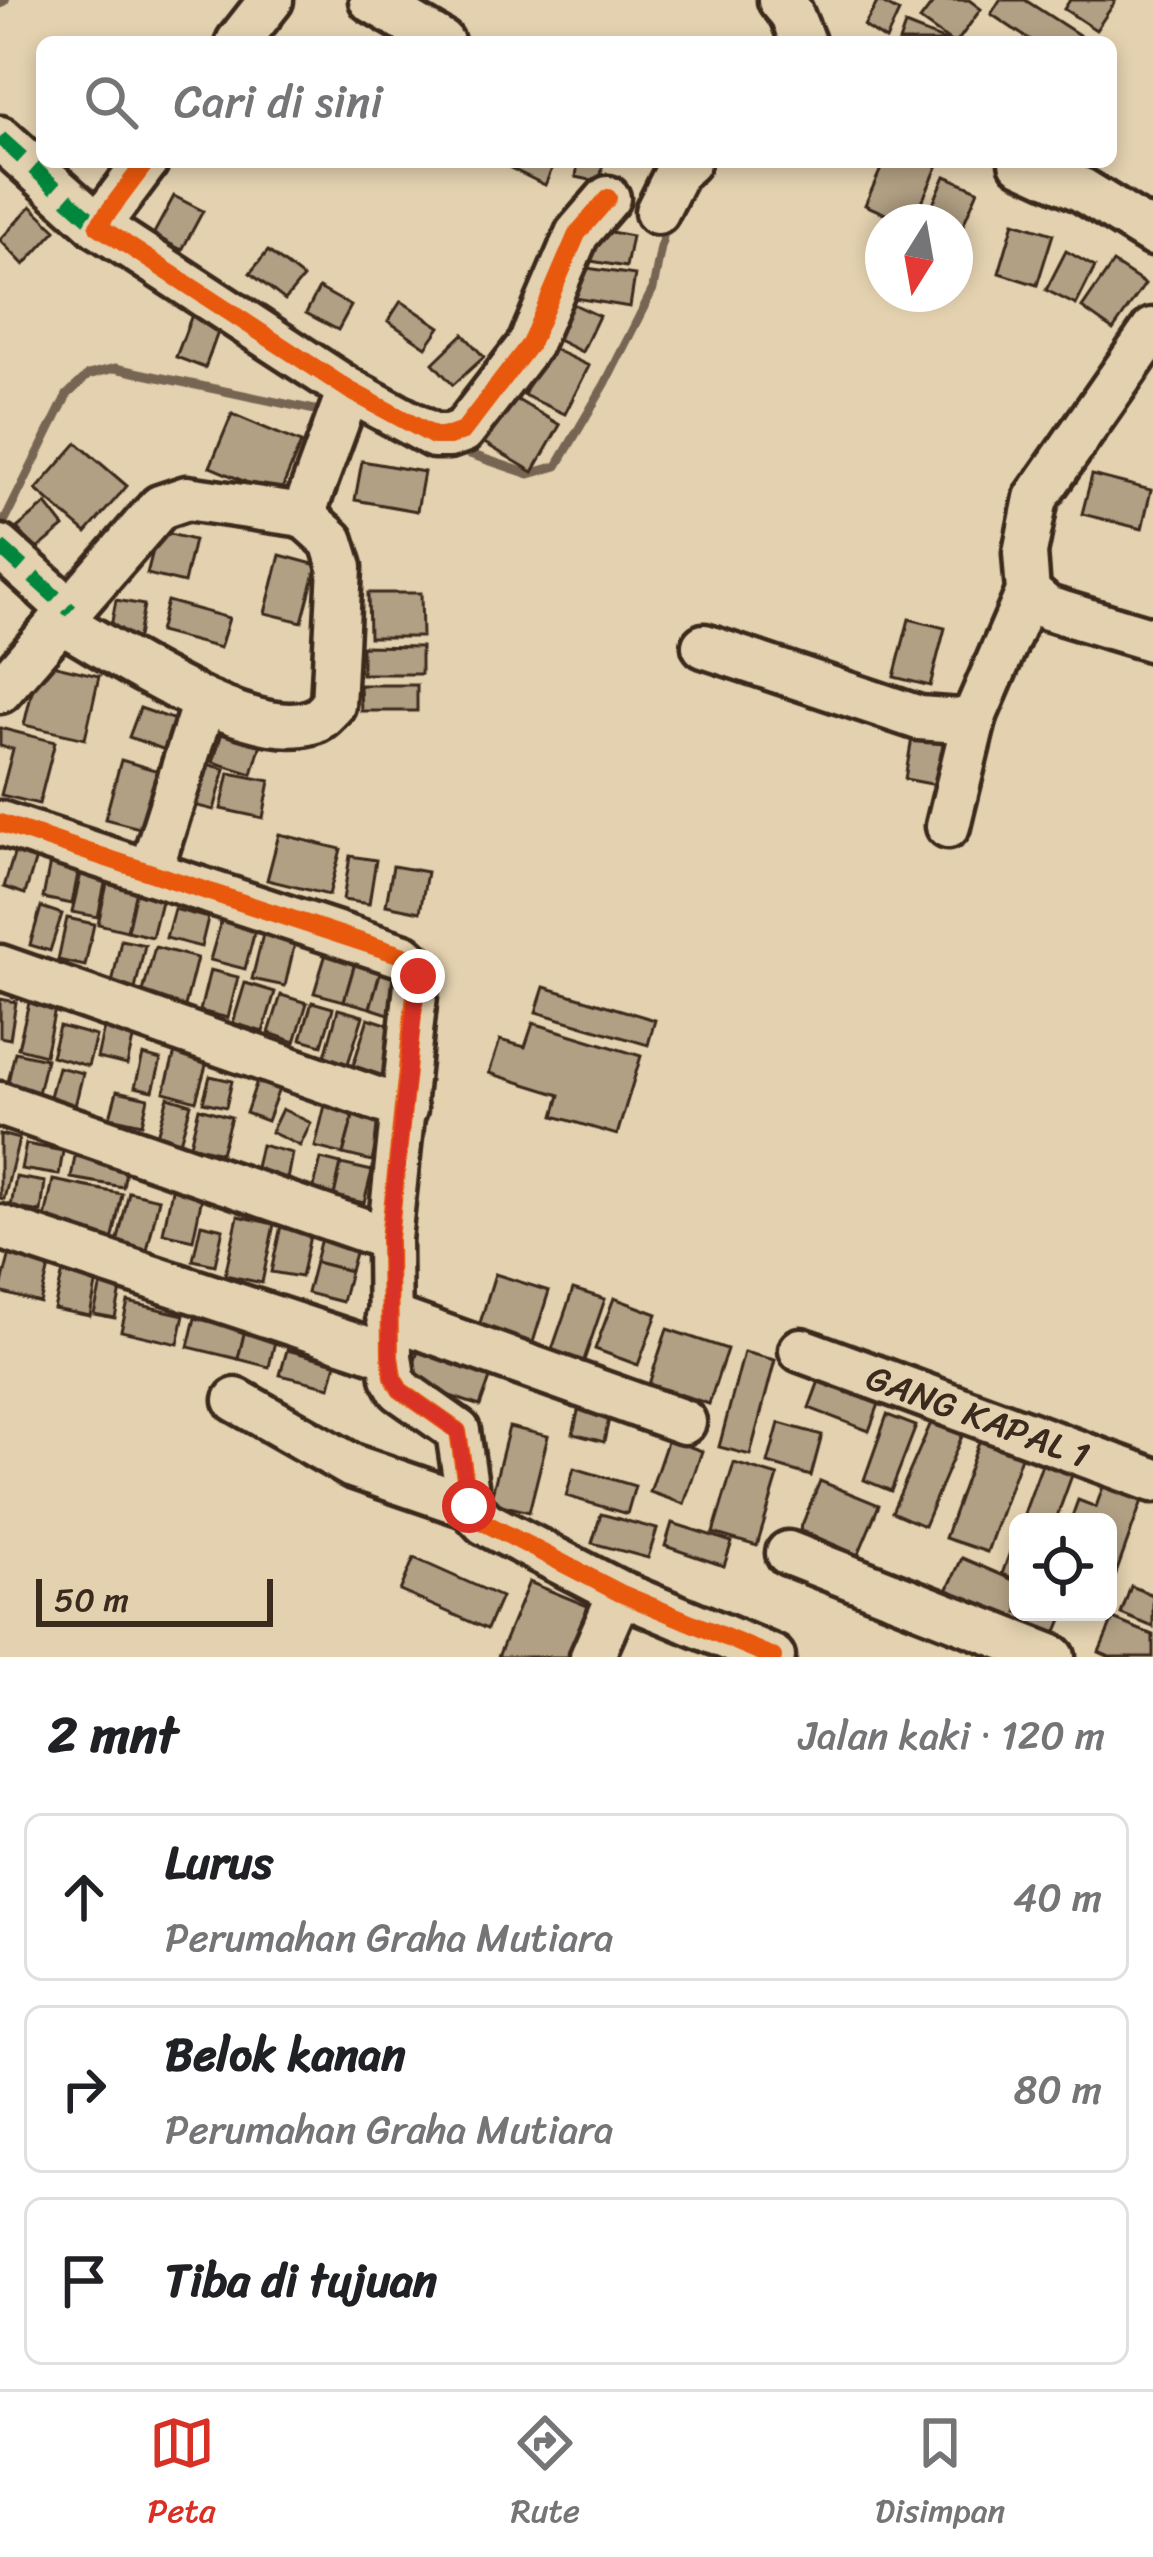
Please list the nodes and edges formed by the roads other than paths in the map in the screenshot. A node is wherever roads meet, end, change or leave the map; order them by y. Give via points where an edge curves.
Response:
1 (271, 0) edge
2 (371, 0) edge
3 (779, 0) edge
4 (243, 36) edge
5 (432, 36) edge
6 (800, 36) edge
7 (0, 139) edge
8 (142, 168) edge
9 (681, 168) edge
10 (1034, 168) edge
11 (608, 198) dead end
12 (657, 212) dead end
13 (98, 226) junction
14 (1153, 234) edge
15 (1153, 330) edge
16 (349, 390) junction
17 (303, 515) junction
18 (0, 548) edge
19 (1028, 592) junction
20 (66, 616) junction
21 (1153, 640) edge
22 (704, 646) dead end
23 (0, 692) edge
24 (204, 702) junction
25 (975, 715) junction
26 (0, 823) edge
27 (948, 826) dead end
28 (150, 872) junction
29 (0, 968) edge
30 (0, 1105) edge
31 (404, 1109) junction
32 (0, 1227) edge
33 (389, 1238) junction
34 (389, 1336) junction
35 (801, 1350) dead end
36 (236, 1400) dead end
37 (684, 1423) dead end
38 (1153, 1480) edge
39 (469, 1506) junction
40 (788, 1552) dead end
41 (620, 1593) junction
42 (592, 1657) edge
43 (773, 1657) edge
44 (1053, 1657) edge

1 - 4 street
2 - 5 street
3 - 6 street
7 - 13 street
8 - 13 street
9 - 12 street
10 - 14 street
11 - 16 street via 577,234 530,344 463,431 434,436
13 - 16 street
15 - 19 street via 1036,498 1025,553
16 - 17 street
17 - 20 street via 172,500
17 - 24 street via 332,541 340,567 333,705 316,722 290,725
18 - 20 street
19 - 21 street via 1047,608
19 - 25 street
20 - 23 street
20 - 24 street
22 - 25 street via 919,718
24 - 28 street
25 - 27 street
26 - 28 street
28 - 31 street via 414,965
29 - 31 street
30 - 33 street
31 - 33 street
32 - 34 street
33 - 34 street
34 - 37 street
34 - 39 street via 400,1390 458,1431
35 - 38 street, GANG KAPAL 1
36 - 39 street via 352,1466
39 - 41 street via 485,1523
40 - 44 street
41 - 42 street
41 - 43 street

